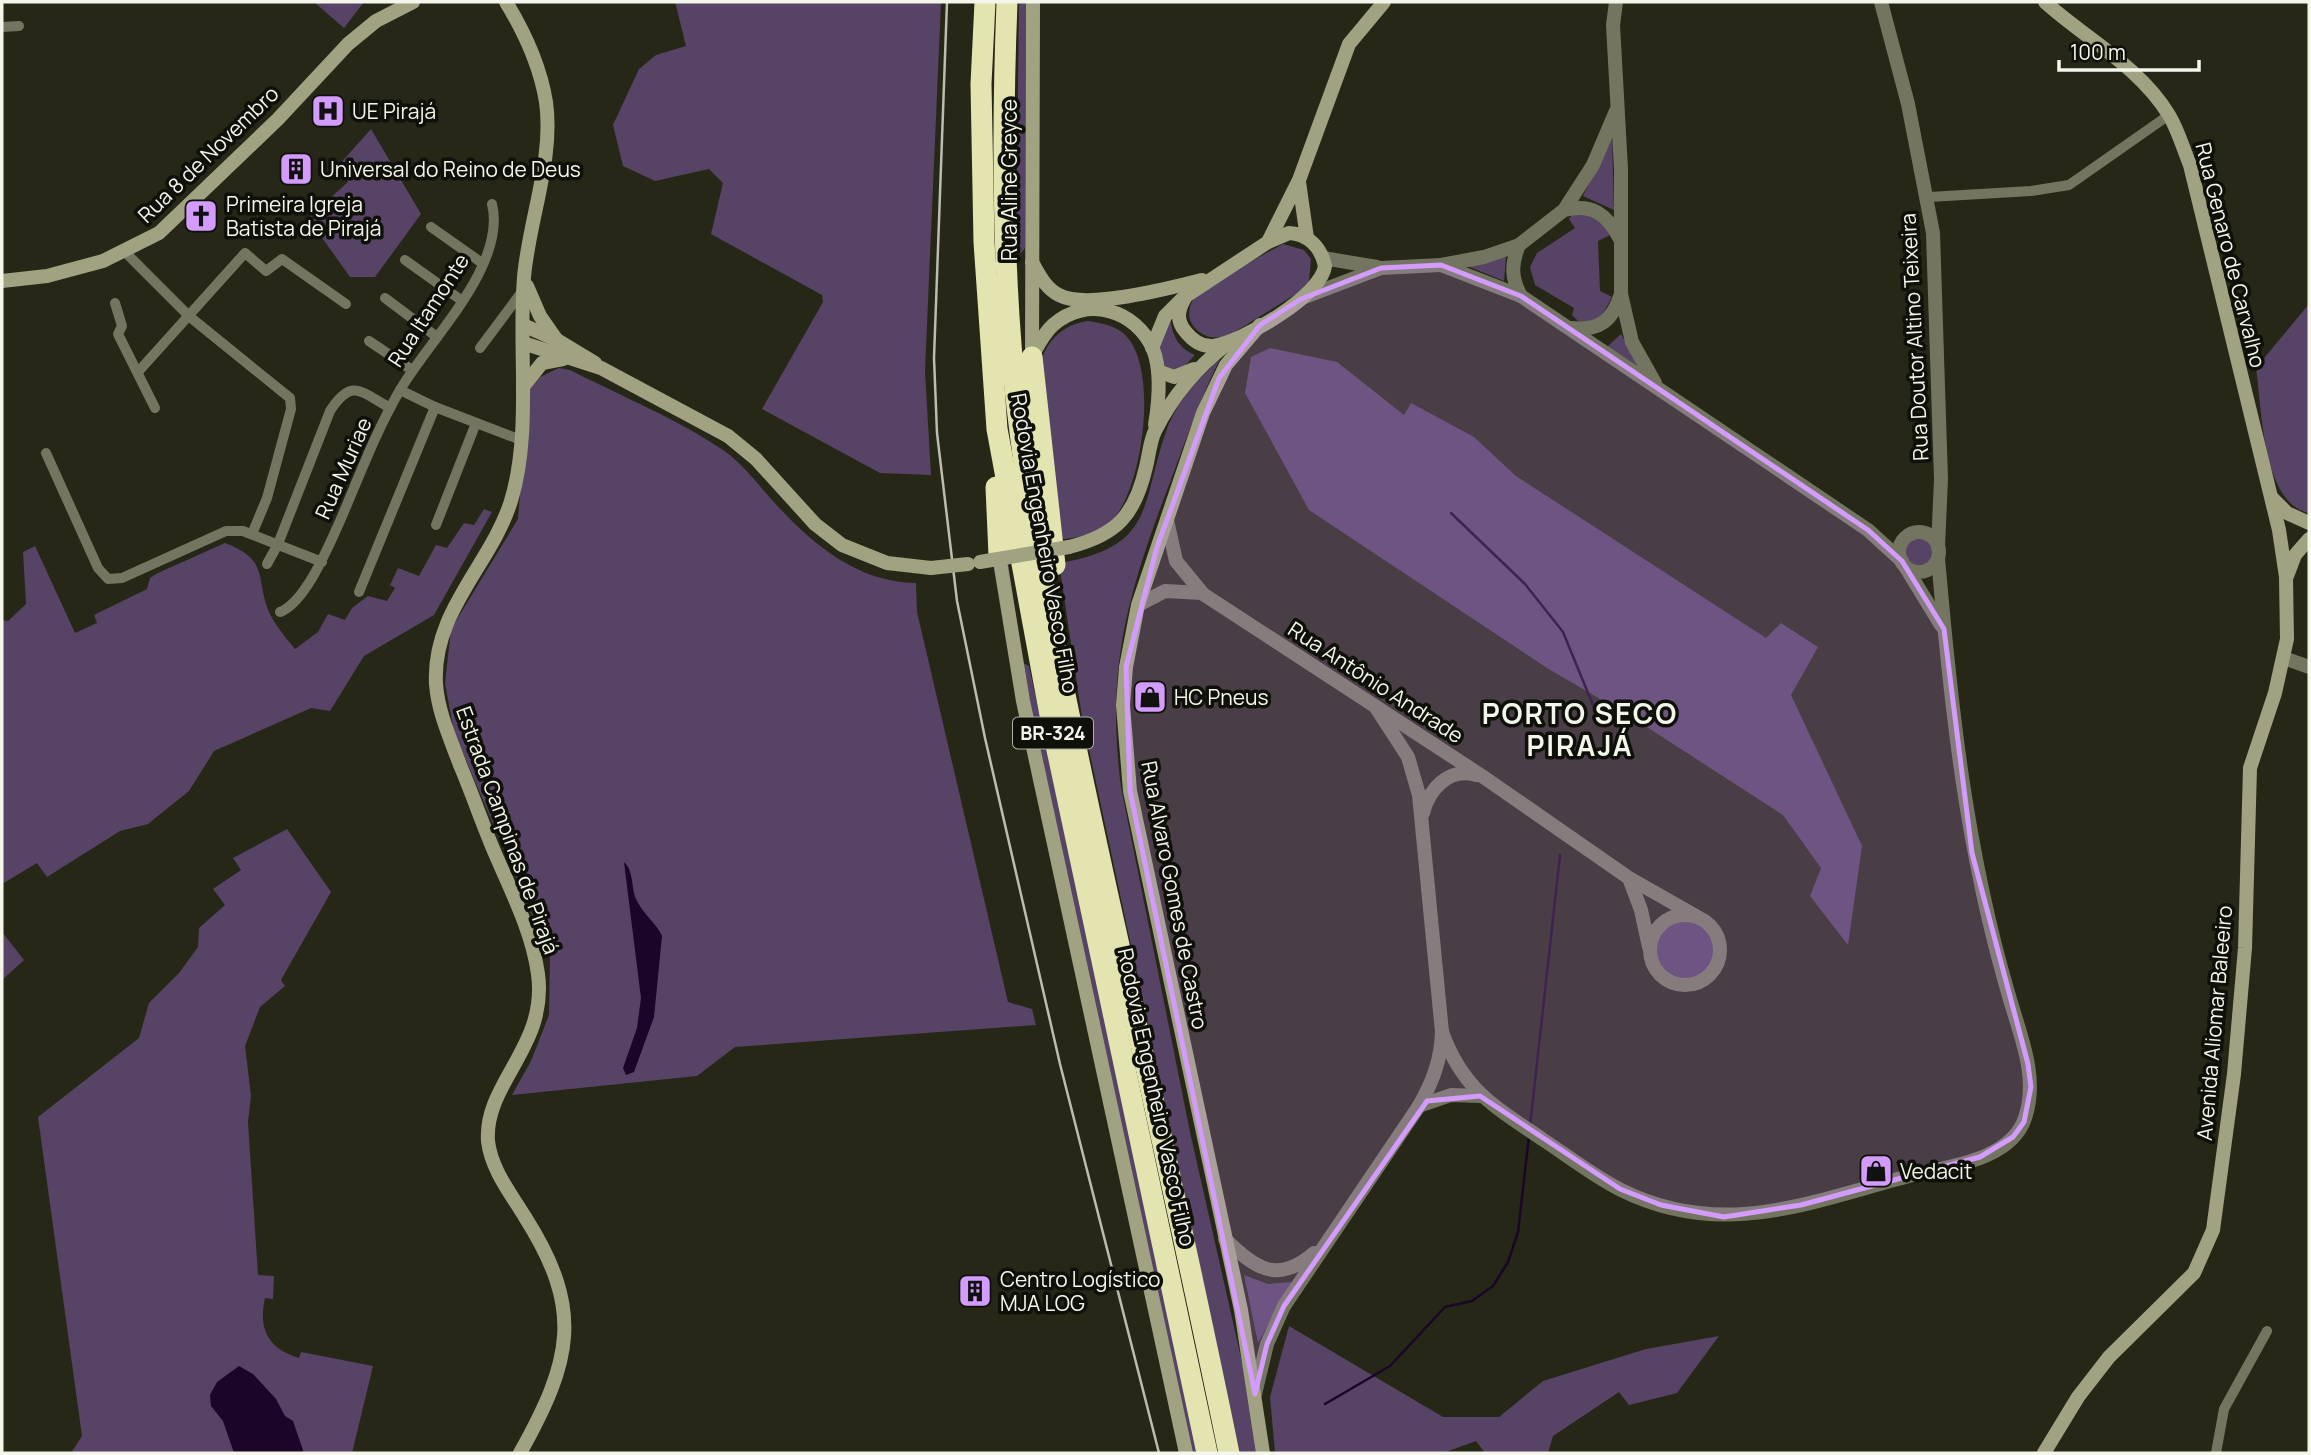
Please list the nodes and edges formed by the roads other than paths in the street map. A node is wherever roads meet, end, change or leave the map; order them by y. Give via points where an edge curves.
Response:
1 (413, 2) edge
2 (506, 2) edge
3 (985, 2) edge
4 (1007, 2) edge
5 (1033, 2) edge
6 (1384, 2) edge
7 (1616, 2) edge
8 (1881, 2) edge
9 (2045, 2) edge
10 (19, 26) dead end
11 (2, 27) edge
12 (1616, 111) junction
13 (2169, 115) junction
14 (1299, 180) junction
15 (1928, 197) junction
16 (492, 204) dead end
17 (1564, 210) junction
18 (431, 227) dead end
19 (1307, 238) junction
20 (1621, 240) junction
21 (1268, 242) junction
22 (1518, 245) junction
23 (125, 252) junction
24 (1030, 257) junction
25 (1323, 258) junction
26 (405, 260) dead end
27 (482, 263) junction
28 (1441, 265) junction
29 (1381, 268) junction
30 (1207, 279) junction
31 (2, 281) edge
32 (524, 283) junction
33 (1621, 294) junction
34 (1186, 296) junction
35 (1521, 296) junction
36 (385, 298) dead end
37 (1301, 299) junction
38 (461, 300) junction
39 (115, 303) dead end
40 (346, 304) dead end
41 (190, 317) junction
42 (523, 325) junction
43 (1260, 325) junction
44 (1568, 328) junction
45 (437, 337) junction
46 (557, 340) junction
47 (369, 341) dead end
48 (1231, 341) junction
49 (523, 343) junction
50 (480, 348) dead end
51 (1152, 348) junction
52 (1032, 358) junction
53 (575, 361) junction
54 (1202, 364) junction
55 (601, 368) junction
56 (412, 370) junction
57 (1158, 371) junction
58 (138, 372) junction
59 (1657, 388) junction
60 (400, 390) junction
61 (521, 391) junction
62 (435, 407) junction
63 (155, 408) dead end
64 (390, 408) junction
65 (476, 423) junction
66 (997, 429) junction
67 (1154, 433) junction
68 (521, 440) junction
69 (46, 453) dead end
70 (2271, 497) junction
71 (1940, 509) junction
72 (1167, 520) junction
73 (2309, 524) edge
74 (436, 525) dead end
75 (1868, 530) junction
76 (252, 534) junction
77 (1911, 535) junction
78 (2280, 536) junction
79 (2309, 537) edge
80 (278, 544) junction
81 (1938, 552) junction
82 (983, 560) junction
83 (322, 562) junction
84 (267, 564) dead end
85 (1903, 564) junction
86 (2286, 577) junction
87 (359, 593) dead end
88 (1203, 594) junction
89 (1138, 605) junction
90 (280, 612) dead end
91 (1944, 629) junction
92 (2284, 658) junction
93 (2309, 667) edge
94 (1375, 706) junction
95 (1072, 731) junction
96 (1482, 776) junction
97 (1423, 815) junction
98 (1629, 878) junction
99 (1696, 916) junction
100 (1649, 948) junction
101 (1442, 1032) junction
102 (1480, 1096) junction
103 (1419, 1105) junction
104 (1332, 1235) junction
105 (1225, 1239) junction
106 (2267, 1331) dead end
107 (1255, 1394) junction
108 (520, 1453) edge
109 (1186, 1453) edge
110 (1207, 1453) edge
111 (1229, 1453) edge
112 (1263, 1453) edge
113 (2044, 1453) edge
114 (2216, 1453) edge

1 - 23 main road, Rua 8 de Novembro via 361,32 179,216
2 - 32 main road, Estrada Campinas de Pirajá via 532,51 546,104 546,146
3 - 66 highway, Rodovia Engenheiro Vasco Filho / BR-324 via 981,84 984,242
4 - 95 highway, Rodovia Engenheiro Vasco Filho / BR-324 via 1003,181 1014,380
5 - 24 main road, Rua Aline Greyce
6 - 14 main road via 1345,51
7 - 12 street
8 - 15 street, Rua Doutor Altino Teixeira
9 - 13 main road, Rua Genaro de Carvalho via 2140,78
10 - 11 street
12 - 17 street via 1593,165
12 - 20 street
13 - 15 street via 2069,185
13 - 70 main road, Rua Genaro de Carvalho via 2190,165
14 - 19 main road
14 - 21 main road
15 - 71 street, Rua Doutor Altino Teixeira via 1938,303
16 - 27 street, Rua Itamonte via 493,234
17 - 20 street via 1592,208 1610,221
17 - 22 street
18 - 27 street
19 - 21 main road via 1289,233
19 - 25 main road
20 - 33 street
21 - 30 main road
22 - 28 street
22 - 35 street via 1513,277
23 - 31 main road, Rua 8 de Novembro via 47,276
23 - 41 street
24 - 30 main road via 1048,287 1069,299 1149,293
24 - 52 main road, Rua Aline Greyce
25 - 29 street
25 - 37 main road via 1324,275
26 - 38 street
27 - 38 street, Rua Itamonte
28 - 29 street
28 - 35 street
29 - 37 street
30 - 34 main road
32 - 42 main road, Estrada Campinas de Pirajá
32 - 46 main road
32 - 50 street
33 - 44 street via 1602,326
33 - 59 street via 1632,342
34 - 48 main road via 1179,310 1185,332 1195,342 1213,346
34 - 51 main road via 1165,316
35 - 44 street
36 - 45 street
37 - 43 main road
38 - 45 street, Rua Itamonte
39 - 58 street via 122,326 118,334
40 - 41 street via 282,259 266,271 245,253
41 - 58 street
41 - 76 street via 286,393 291,409 267,498
42 - 46 main road
42 - 49 main road, Estrada Campinas de Pirajá
43 - 48 main road
43 - 72 main road, Rua Alvaro Gomes de Castro via 1219,378
44 - 59 street
45 - 56 street, Rua Itamonte
46 - 55 main road
47 - 56 street
48 - 54 main road
49 - 53 main road
49 - 61 main road, Estrada Campinas de Pirajá
51 - 52 main road via 1126,317 1096,309 1059,320 1043,335
51 - 57 main road
52 - 95 highway
53 - 55 main road
53 - 61 main road via 548,359
54 - 57 main road via 1174,377
54 - 67 main road via 1180,388
55 - 82 main road, bridge via 728,436 815,524 842,544 887,563 930,568
56 - 60 street, Rua Itamonte
57 - 67 main road
58 - 63 street
59 - 75 street
60 - 62 street, Rua Itamonte
60 - 64 street, Rua Muriae
61 - 68 main road, Estrada Campinas de Pirajá
62 - 65 street, Rua Itamonte
62 - 87 street
64 - 80 street via 358,390 340,395
64 - 83 street, Rua Muriae
65 - 68 street, Rua Itamonte
65 - 74 street
66 - 82 highway via 996,515
66 - 110 highway, Rodovia Engenheiro Vasco Filho / BR-324 via 1053,732
67 - 82 main road, bridge via 1128,514 1108,533 1069,547
68 - 108 main road, Estrada Campinas de Pirajá via 510,506 446,623 436,681 446,731 520,911 539,979 534,1026 500,1090 489,1126 492,1159 545,1247 565,1305 565,1336 552,1387
69 - 76 street via 98,568 108,579 122,578 216,533
70 - 73 main road via 2287,513
70 - 78 main road, Rua Genaro de Carvalho
71 - 77 street
71 - 81 street, Rua Doutor Altino Teixeira
72 - 88 street, Rua Antônio Andrade via 1176,561
72 - 89 main road, Rua Alvaro Gomes de Castro
73 - 78 main road
75 - 77 street
75 - 85 street
76 - 80 street
77 - 81 street via 1928,534
77 - 85 street via 1899,549
78 - 79 main road
78 - 86 main road, Avenida Aliomar Baleeiro
79 - 86 main road
80 - 83 street
80 - 84 street
81 - 85 street via 1923,571
81 - 91 street, Rua Doutor Altino Teixeira
82 - 109 main road via 1023,701
83 - 90 street, Rua Muriae via 295,601
85 - 91 street, Rua Doutor Altino Teixeira
86 - 92 main road, Avenida Aliomar Baleeiro
88 - 89 street, Rua Antônio Andrade via 1165,592
88 - 94 street, Rua Antônio Andrade
89 - 105 main road, Rua Alvaro Gomes de Castro via 1123,705 1130,791
91 - 102 street, Rua Doutor Altino Teixeira via 1972,853 2028,1063 2029,1105 2013,1137 1997,1149 1955,1164 1764,1214 1724,1217 1641,1199 1599,1178
92 - 93 street
92 - 113 main road, Avenida Aliomar Baleeiro via 2250,768 2245,948 2213,1230 2194,1273 2102,1365
94 - 96 street, Rua Antônio Andrade
94 - 97 street via 1408,757
95 - 111 highway, Rodovia Engenheiro Vasco Filho / BR-324
96 - 97 street via 1460,773 1443,781 1429,795
96 - 98 street, Rua Antônio Andrade
97 - 101 street
98 - 99 street, Rua Antônio Andrade
98 - 100 street
99 - 100 street via 1665,920
99 - 100 street via 1715,931 1720,942 1717,966 1709,976 1687,986 1664,979 1650,960
101 - 102 street, Rua Doutor Altino Teixeira via 1456,1063
101 - 103 street via 1436,1071
102 - 103 street via 1451,1095
103 - 104 street
104 - 105 street via 1302,1263 1276,1271 1257,1266
104 - 107 street via 1273,1327
105 - 107 main road, Rua Alvaro Gomes de Castro
106 - 114 street via 2224,1409
107 - 112 main road, Rua Alvaro Gomes de Castro

